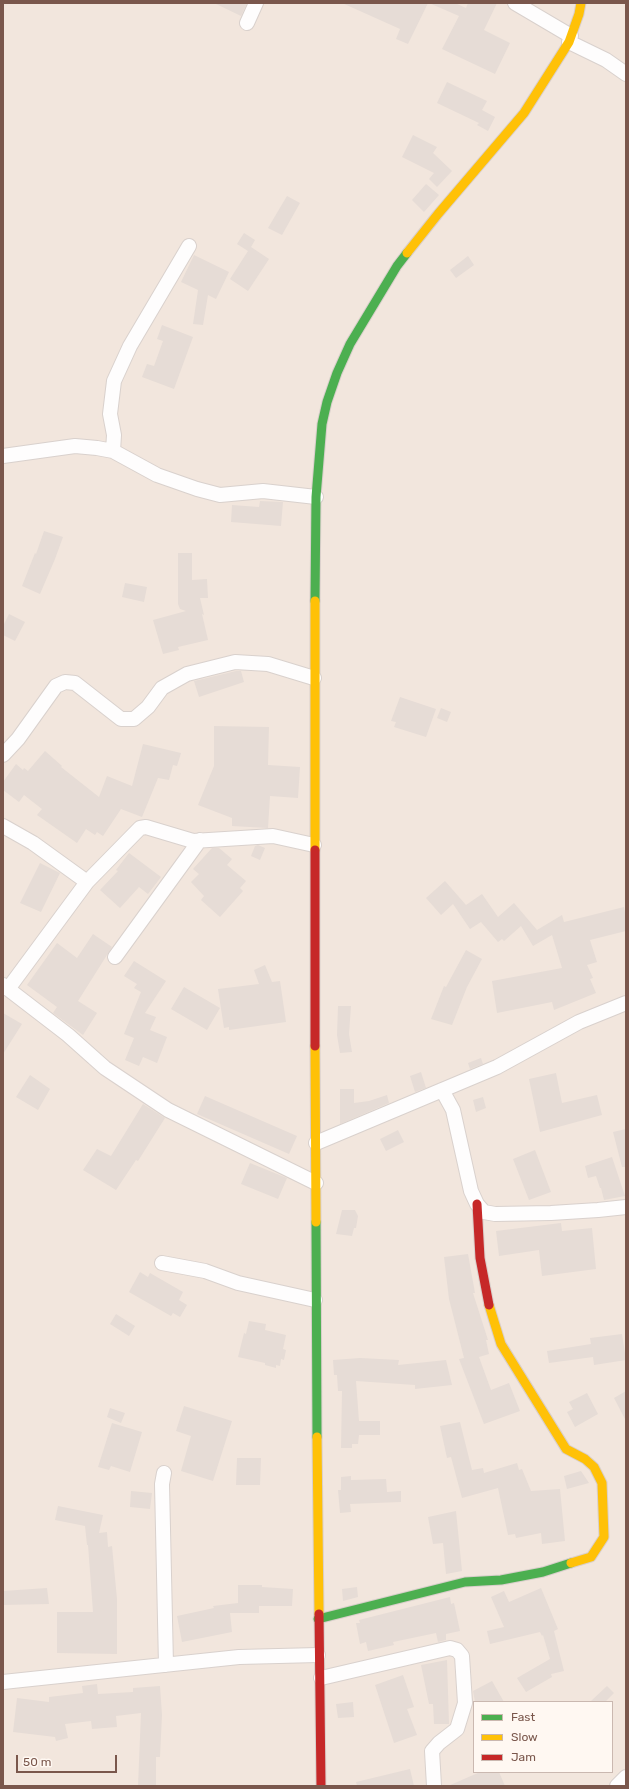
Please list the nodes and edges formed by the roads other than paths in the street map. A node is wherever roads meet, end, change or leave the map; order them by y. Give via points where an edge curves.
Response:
1 (256, 3) edge
2 (514, 3) edge
3 (581, 3) edge
4 (247, 23) dead end
5 (570, 39) junction
6 (626, 74) edge
7 (189, 246) dead end
8 (113, 452) junction
9 (3, 456) edge
10 (316, 497) junction
11 (314, 678) junction
12 (3, 755) edge
13 (3, 826) edge
14 (200, 840) junction
15 (314, 844) junction
16 (87, 882) junction
17 (114, 957) dead end
18 (5, 987) edge
19 (626, 1003) edge
20 (442, 1090) junction
21 (316, 1143) junction
22 (316, 1183) junction
23 (477, 1204) junction
24 (626, 1207) edge
25 (162, 1263) dead end
26 (315, 1300) junction
27 (164, 1474) dead end
28 (318, 1618) junction
29 (318, 1655) junction
30 (166, 1665) junction
31 (321, 1678) junction
32 (3, 1682) edge
33 (626, 1777) edge
34 (321, 1786) edge
35 (434, 1786) edge
36 (617, 1786) edge

1 - 4 street
2 - 5 street
3 - 5 main road
5 - 6 street
5 - 10 main road via 524,113 397,266 350,344 327,402 322,424
7 - 8 street via 130,346 114,381 110,414 114,435
8 - 9 street via 75,446
8 - 10 street via 157,475 220,495 263,491
10 - 11 main road
11 - 12 street via 268,664 235,662 187,674 162,688 148,707 134,719 121,720 75,683 65,682 56,686 18,740
11 - 15 main road
13 - 16 street via 33,843
14 - 15 street via 273,836
14 - 16 street via 193,841 140,828
14 - 17 street
15 - 21 main road
16 - 18 street
18 - 22 street via 68,1035 105,1068 168,1110
19 - 20 street via 579,1022 497,1067
20 - 21 street
20 - 23 street via 453,1110 471,1191
21 - 22 main road
22 - 26 main road
23 - 24 street via 484,1212 495,1214
23 - 28 main road via 480,1258 487,1297 500,1344 566,1449 594,1467 602,1483 604,1537 591,1557 543,1572 502,1580 444,1586
25 - 26 street via 205,1271 238,1283
26 - 28 main road
27 - 30 street via 162,1484
28 - 29 main road
29 - 30 street via 239,1657
29 - 31 main road
30 - 32 street
31 - 34 main road
31 - 35 street via 450,1648 457,1650 462,1656 465,1703 457,1729 432,1751
33 - 36 street

